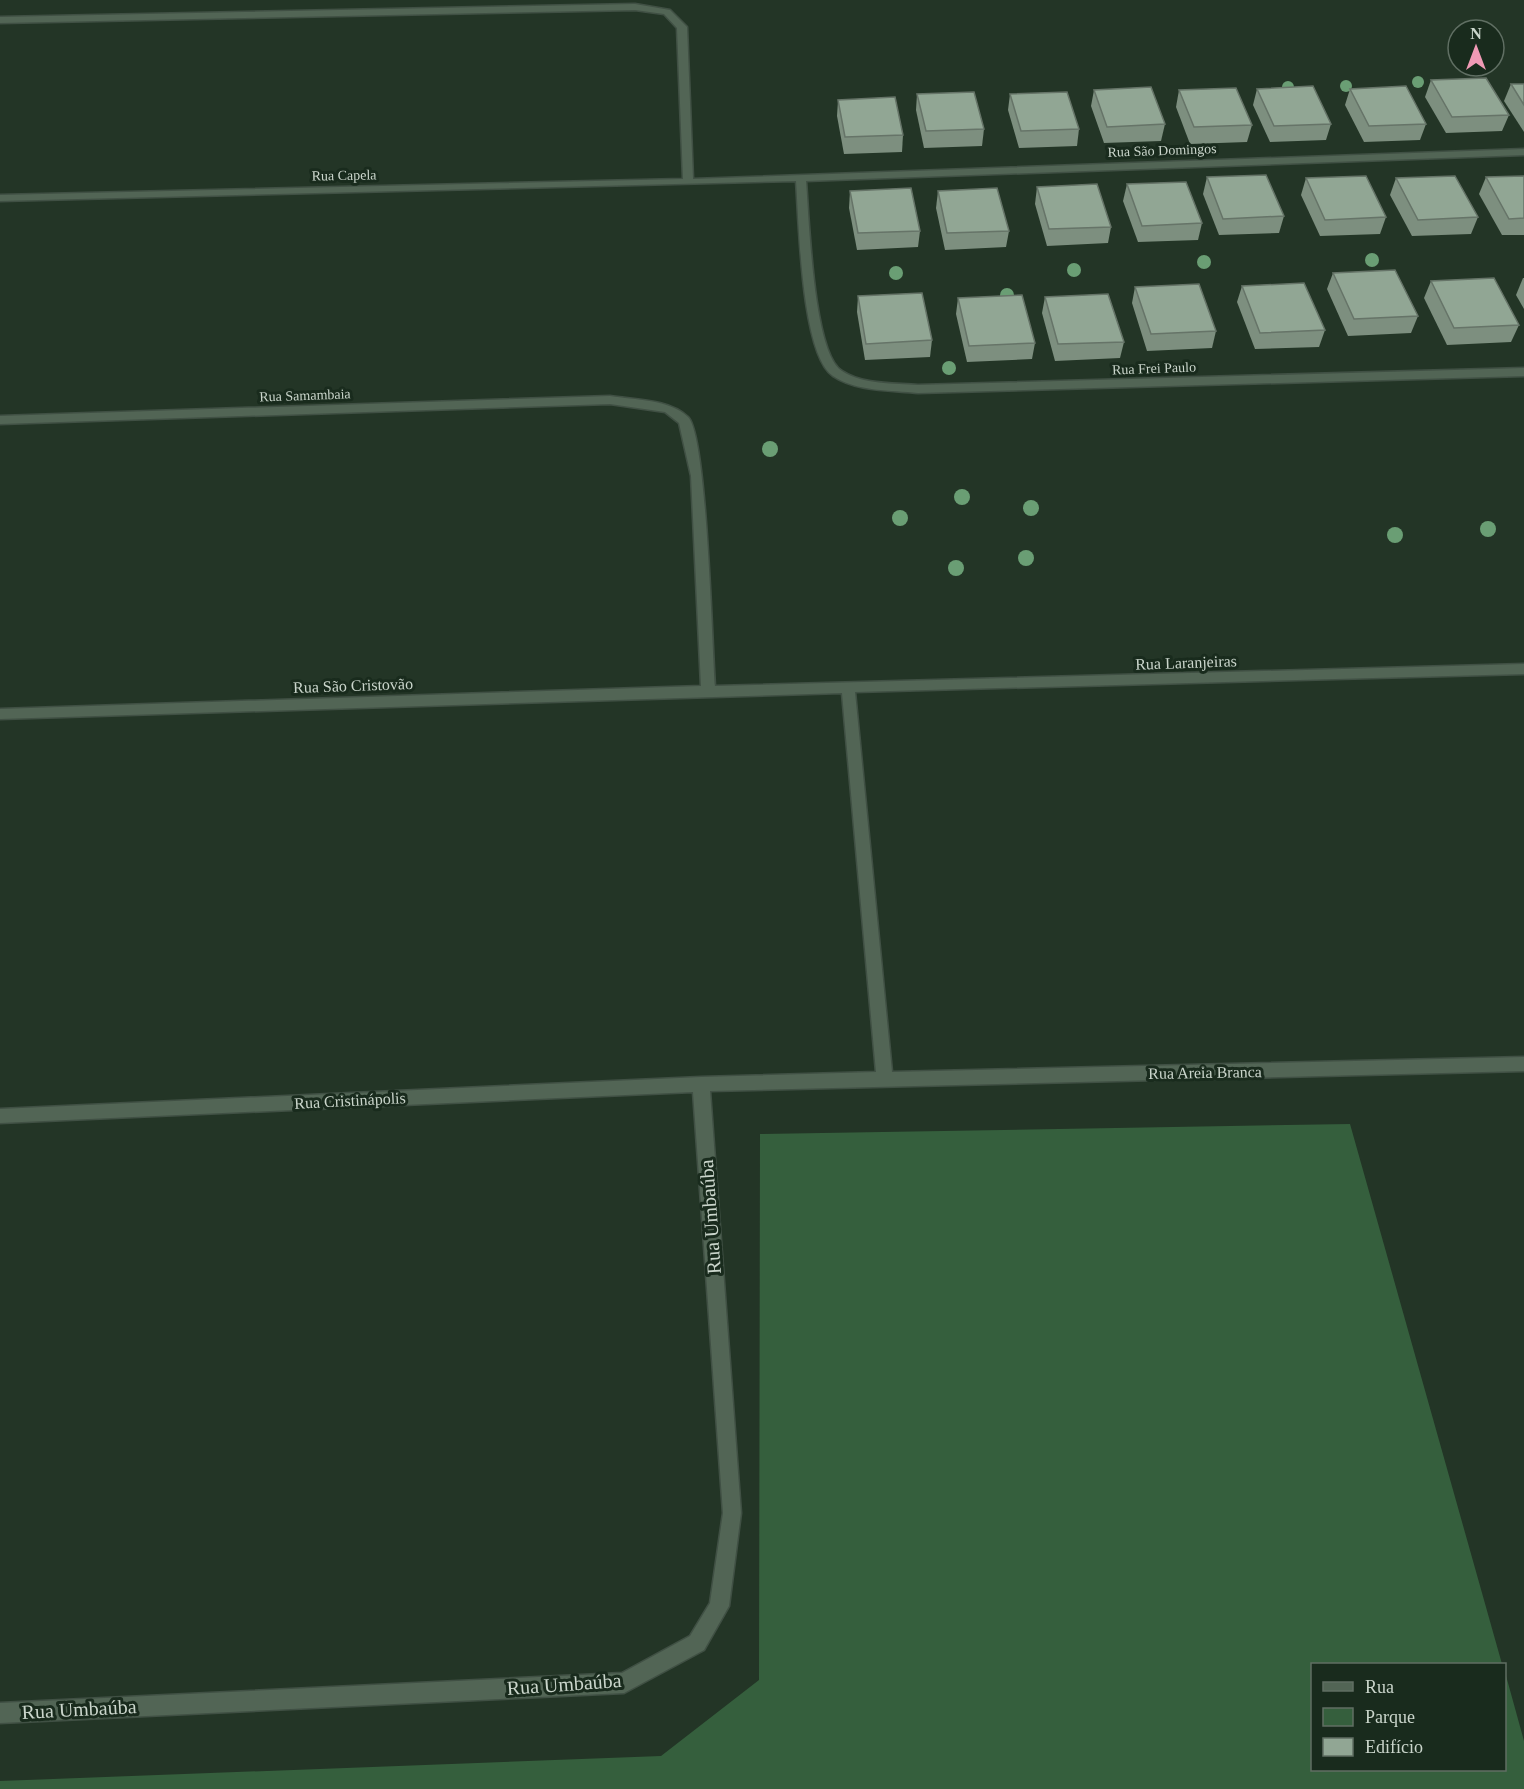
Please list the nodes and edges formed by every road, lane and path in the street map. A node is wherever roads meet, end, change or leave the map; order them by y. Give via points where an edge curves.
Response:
1 (0, 20) edge
2 (1524, 152) edge
3 (801, 178) junction
4 (688, 182) junction
5 (0, 198) edge
6 (1524, 372) edge
7 (0, 420) edge
8 (1524, 669) edge
9 (848, 688) junction
10 (708, 691) junction
11 (0, 714) edge
12 (1524, 1064) edge
13 (885, 1079) junction
14 (701, 1084) junction
15 (0, 1116) edge
16 (0, 1713) edge

1 - 4 street via 635,7 667,12 681,27
2 - 3 street, Rua São Domingos
3 - 4 street, Rua São Domingos
3 - 6 street, Rua Frei Paulo via 815,331 829,368 852,381 918,389
4 - 5 street, Rua Capela
7 - 10 street, Rua Samambaia via 610,400 668,409 685,421 697,476
8 - 9 street, Rua Laranjeiras
9 - 10 street, Rua Laranjeiras
9 - 13 street
10 - 11 street, Rua São Cristovão
12 - 13 street, Rua Areia Branca
13 - 14 street, Rua Areia Branca
14 - 15 street, Rua Cristinápolis
14 - 16 street, Rua Umbaúba via 732,1513 718,1606 697,1643 624,1683

